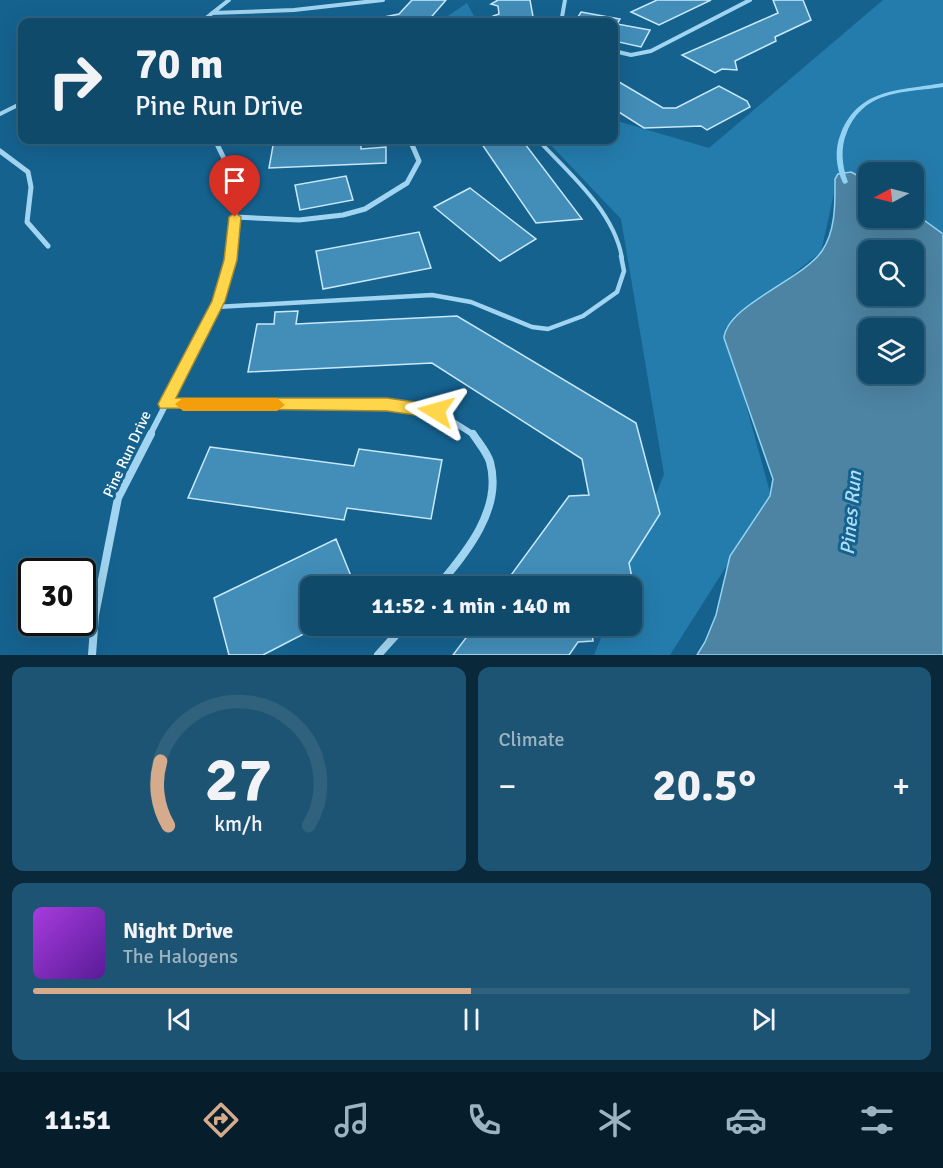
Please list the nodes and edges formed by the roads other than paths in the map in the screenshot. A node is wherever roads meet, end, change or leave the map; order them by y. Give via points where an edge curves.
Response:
1 (229, 0) edge
2 (382, 0) edge
3 (565, 0) edge
4 (750, 0) edge
5 (212, 13) junction
6 (206, 18) edge
7 (563, 18) edge
8 (618, 52) edge
9 (18, 105) edge
10 (0, 114) edge
11 (217, 144) edge
12 (412, 144) edge
13 (542, 144) edge
14 (0, 151) edge
15 (235, 217) junction
16 (48, 246) dead end
17 (216, 307) junction
18 (166, 404) junction
19 (447, 576) edge
20 (395, 636) edge
21 (92, 655) edge
22 (378, 655) edge

1 - 5 street
2 - 5 street via 304,9
3 - 7 street
4 - 8 street via 651,51 630,55
5 - 6 street
9 - 10 street
11 - 15 street, Pine Run Drive via 233,177 237,196
12 - 15 street via 419,161 407,183 365,209 299,219
13 - 17 lane via 606,217 623,251 616,296 599,308 556,328 539,329 453,296
14 - 16 street via 27,169 32,179 27,222
15 - 17 street, Pine Run Drive via 231,260
17 - 18 street, Pine Run Drive
18 - 19 street via 387,404 436,411 474,433 490,461 492,487 483,525
18 - 21 street, Pine Run Drive via 118,498 95,615
20 - 22 street

